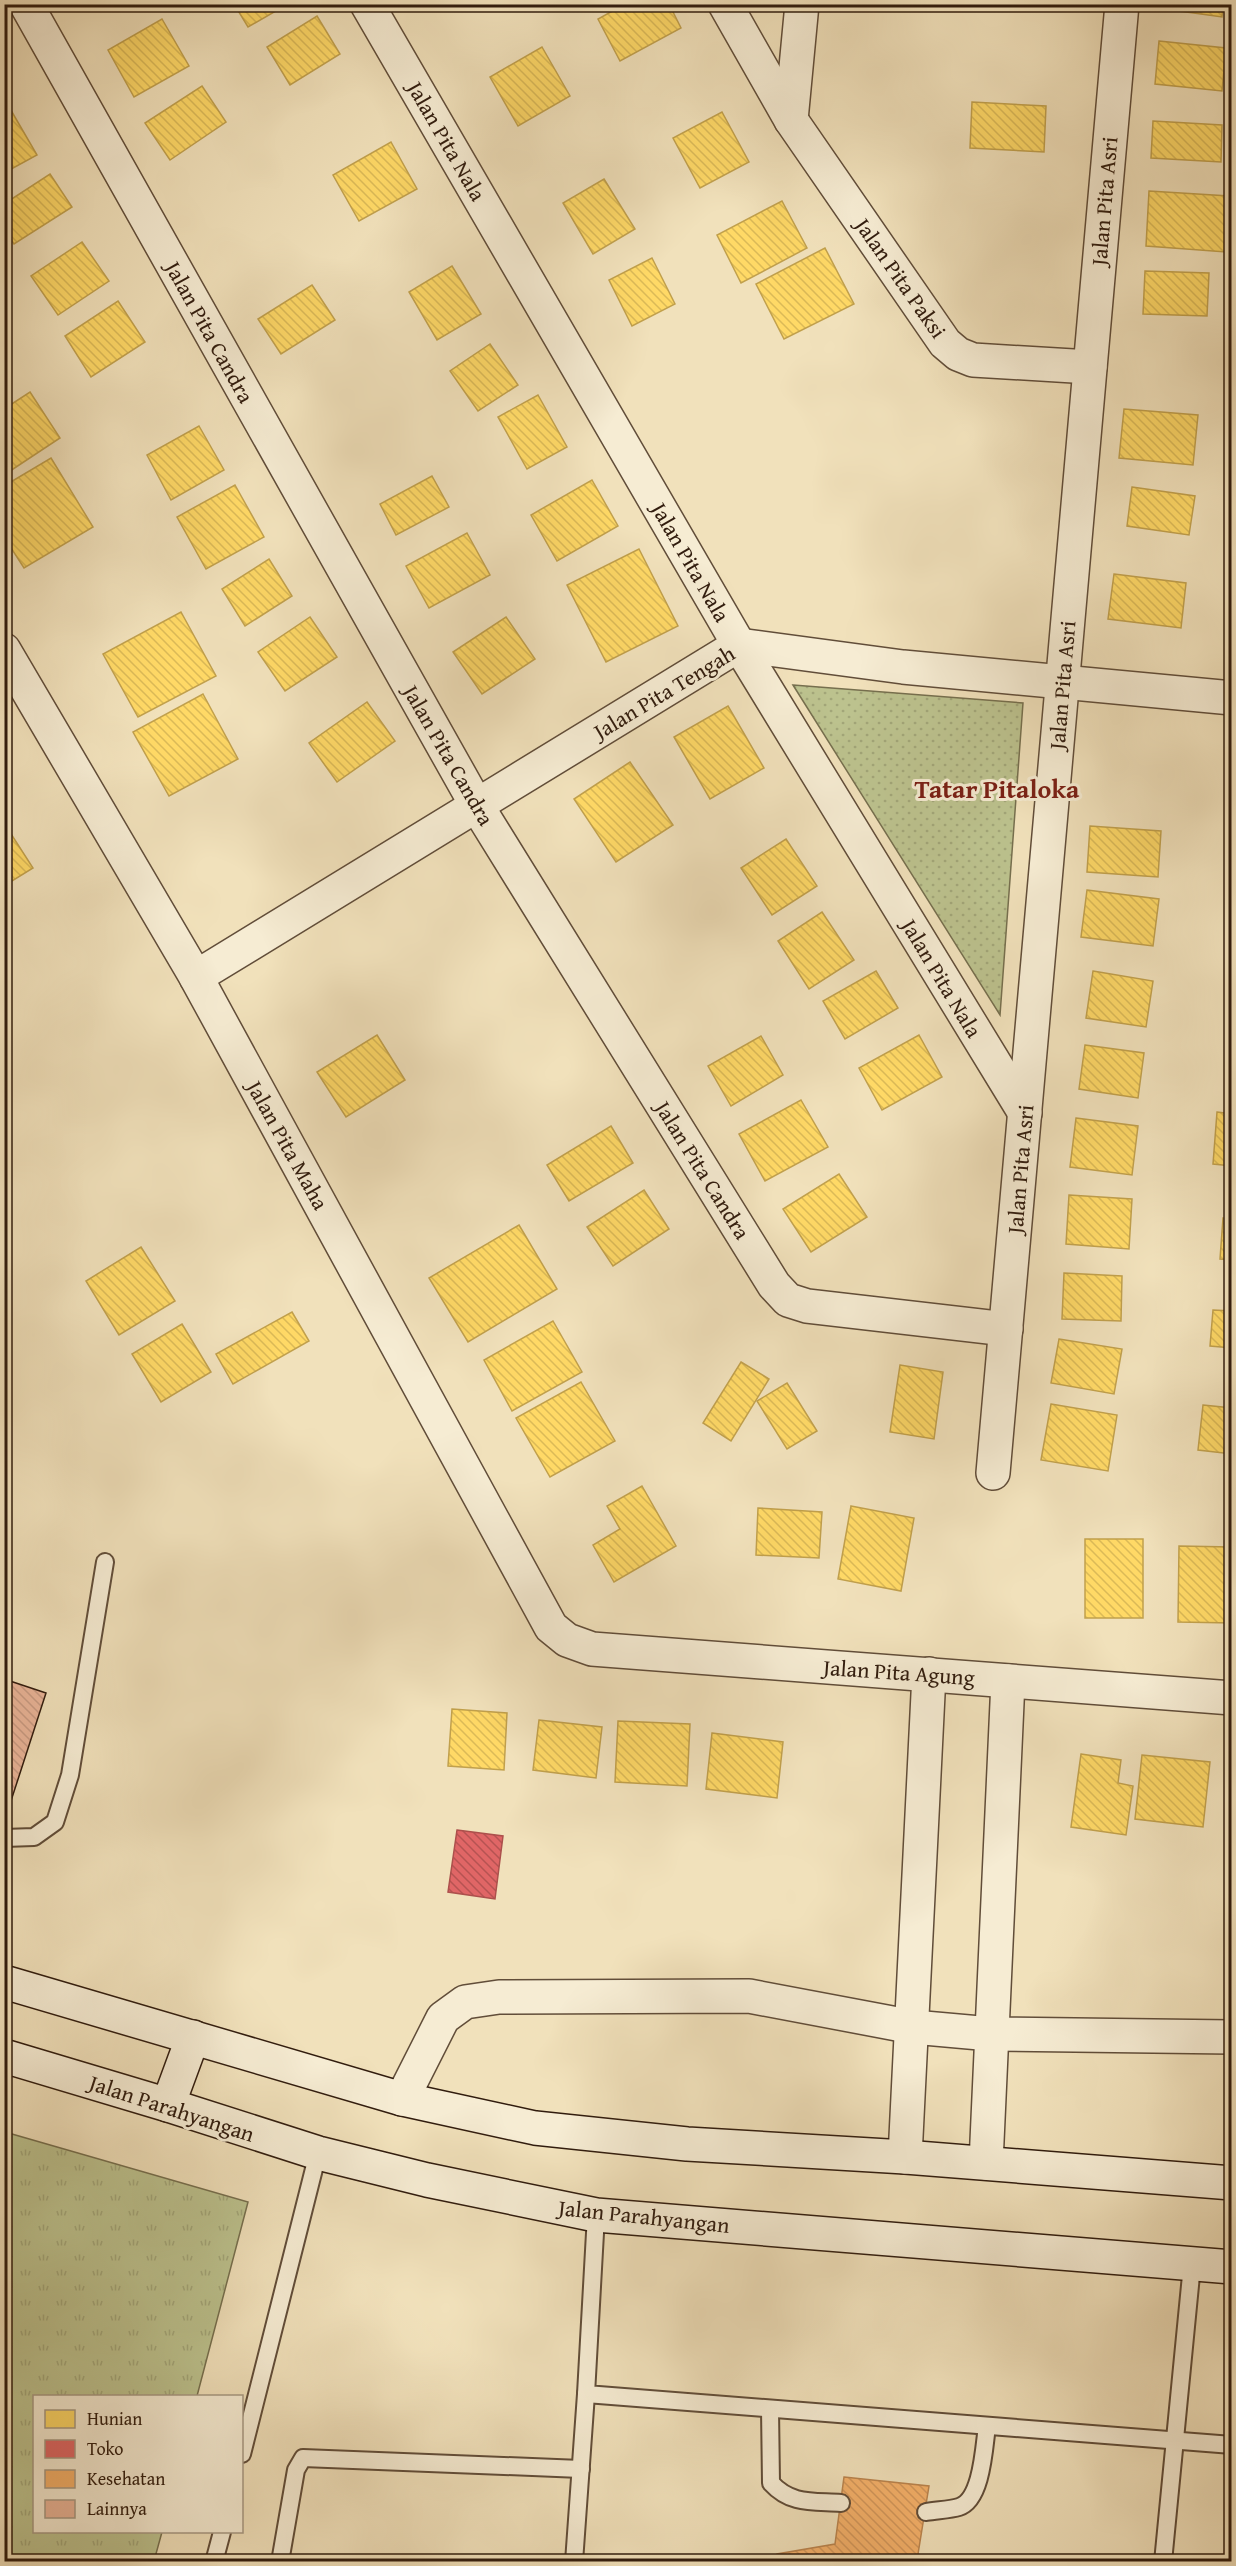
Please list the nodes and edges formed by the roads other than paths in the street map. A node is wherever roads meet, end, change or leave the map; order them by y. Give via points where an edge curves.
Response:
1 (26, 4) edge
2 (368, 4) edge
3 (725, 4) edge
4 (802, 4) edge
5 (1122, 4) edge
6 (791, 120) junction
7 (1090, 367) junction
8 (739, 645) junction
9 (4, 650) edge
10 (1062, 683) junction
11 (1232, 698) edge
12 (477, 806) junction
13 (196, 977) junction
14 (1024, 1113) junction
15 (1006, 1329) junction
16 (993, 1473) dead end
17 (105, 1562) dead end
18 (567, 1640) joint
19 (929, 1674) junction
20 (1008, 1681) junction
21 (1232, 1698) edge
22 (4, 1838) edge
23 (4, 1982) edge
24 (913, 2027) junction
25 (991, 2034) junction
26 (193, 2037) junction
27 (1232, 2037) edge
28 (4, 2056) edge
29 (402, 2099) junction
30 (168, 2105) junction
31 (318, 2153) junction
32 (905, 2157) junction
33 (986, 2163) junction
34 (1232, 2182) edge
35 (596, 2215) junction
36 (1192, 2265) junction
37 (1232, 2267) edge
38 (586, 2394) junction
39 (770, 2409) junction
40 (987, 2426) junction
41 (1175, 2440) junction
42 (1232, 2445) edge
43 (243, 2450) edge
44 (581, 2469) junction
45 (841, 2503) dead end
46 (926, 2512) dead end
47 (222, 2533) edge
48 (214, 2562) edge
49 (280, 2562) edge
50 (574, 2562) edge
51 (1163, 2562) edge

1 - 12 street, Jalan Pita Candra
2 - 8 street, Jalan Pita Nala
3 - 6 street, Jalan Pita Paksi
4 - 6 street
5 - 7 street, Jalan Pita Asri
6 - 7 street, Jalan Pita Paksi via 945,343 958,354 973,360
7 - 10 street, Jalan Pita Asri
8 - 10 street, Jalan Pita Tengah
8 - 12 street, Jalan Pita Tengah
8 - 14 street, Jalan Pita Nala
9 - 13 street, Jalan Pita Maha
10 - 11 street, Jalan Pita Tengah
10 - 14 street, Jalan Pita Asri
12 - 13 street, Jalan Pita Tengah
12 - 15 street, Jalan Pita Candra via 774,1285 788,1300 807,1306
13 - 18 street, Jalan Pita Maha via 551,1627
14 - 15 street, Jalan Pita Asri
15 - 16 street, Jalan Pita Asri
17 - 22 lane via 70,1775 55,1822 34,1837
18 - 19 street, Jalan Pita Agung via 592,1649
19 - 20 street, Jalan Pita Agung
19 - 24 street
20 - 21 street, Jalan Pita Agung
20 - 25 street
23 - 26 street
24 - 25 street
24 - 29 street via 749,1996 499,1997 465,2002 443,2018
24 - 32 street
25 - 27 street
25 - 33 street
26 - 29 street
26 - 30 street
28 - 30 street, Jalan Parahyangan
29 - 32 street via 535,2128 687,2144
30 - 31 street, Jalan Parahyangan
31 - 35 street, Jalan Parahyangan
31 - 43 lane
32 - 33 street
33 - 34 street
35 - 36 street, Jalan Parahyangan
35 - 38 lane
36 - 37 street, Jalan Parahyangan
36 - 41 lane
38 - 39 lane
38 - 44 lane
39 - 40 lane
39 - 45 lane via 771,2483 783,2495 799,2500
40 - 41 lane
40 - 46 lane via 981,2472 973,2495 961,2507
41 - 42 lane
41 - 51 lane
44 - 49 lane via 303,2458 296,2470
44 - 50 lane
47 - 48 lane

